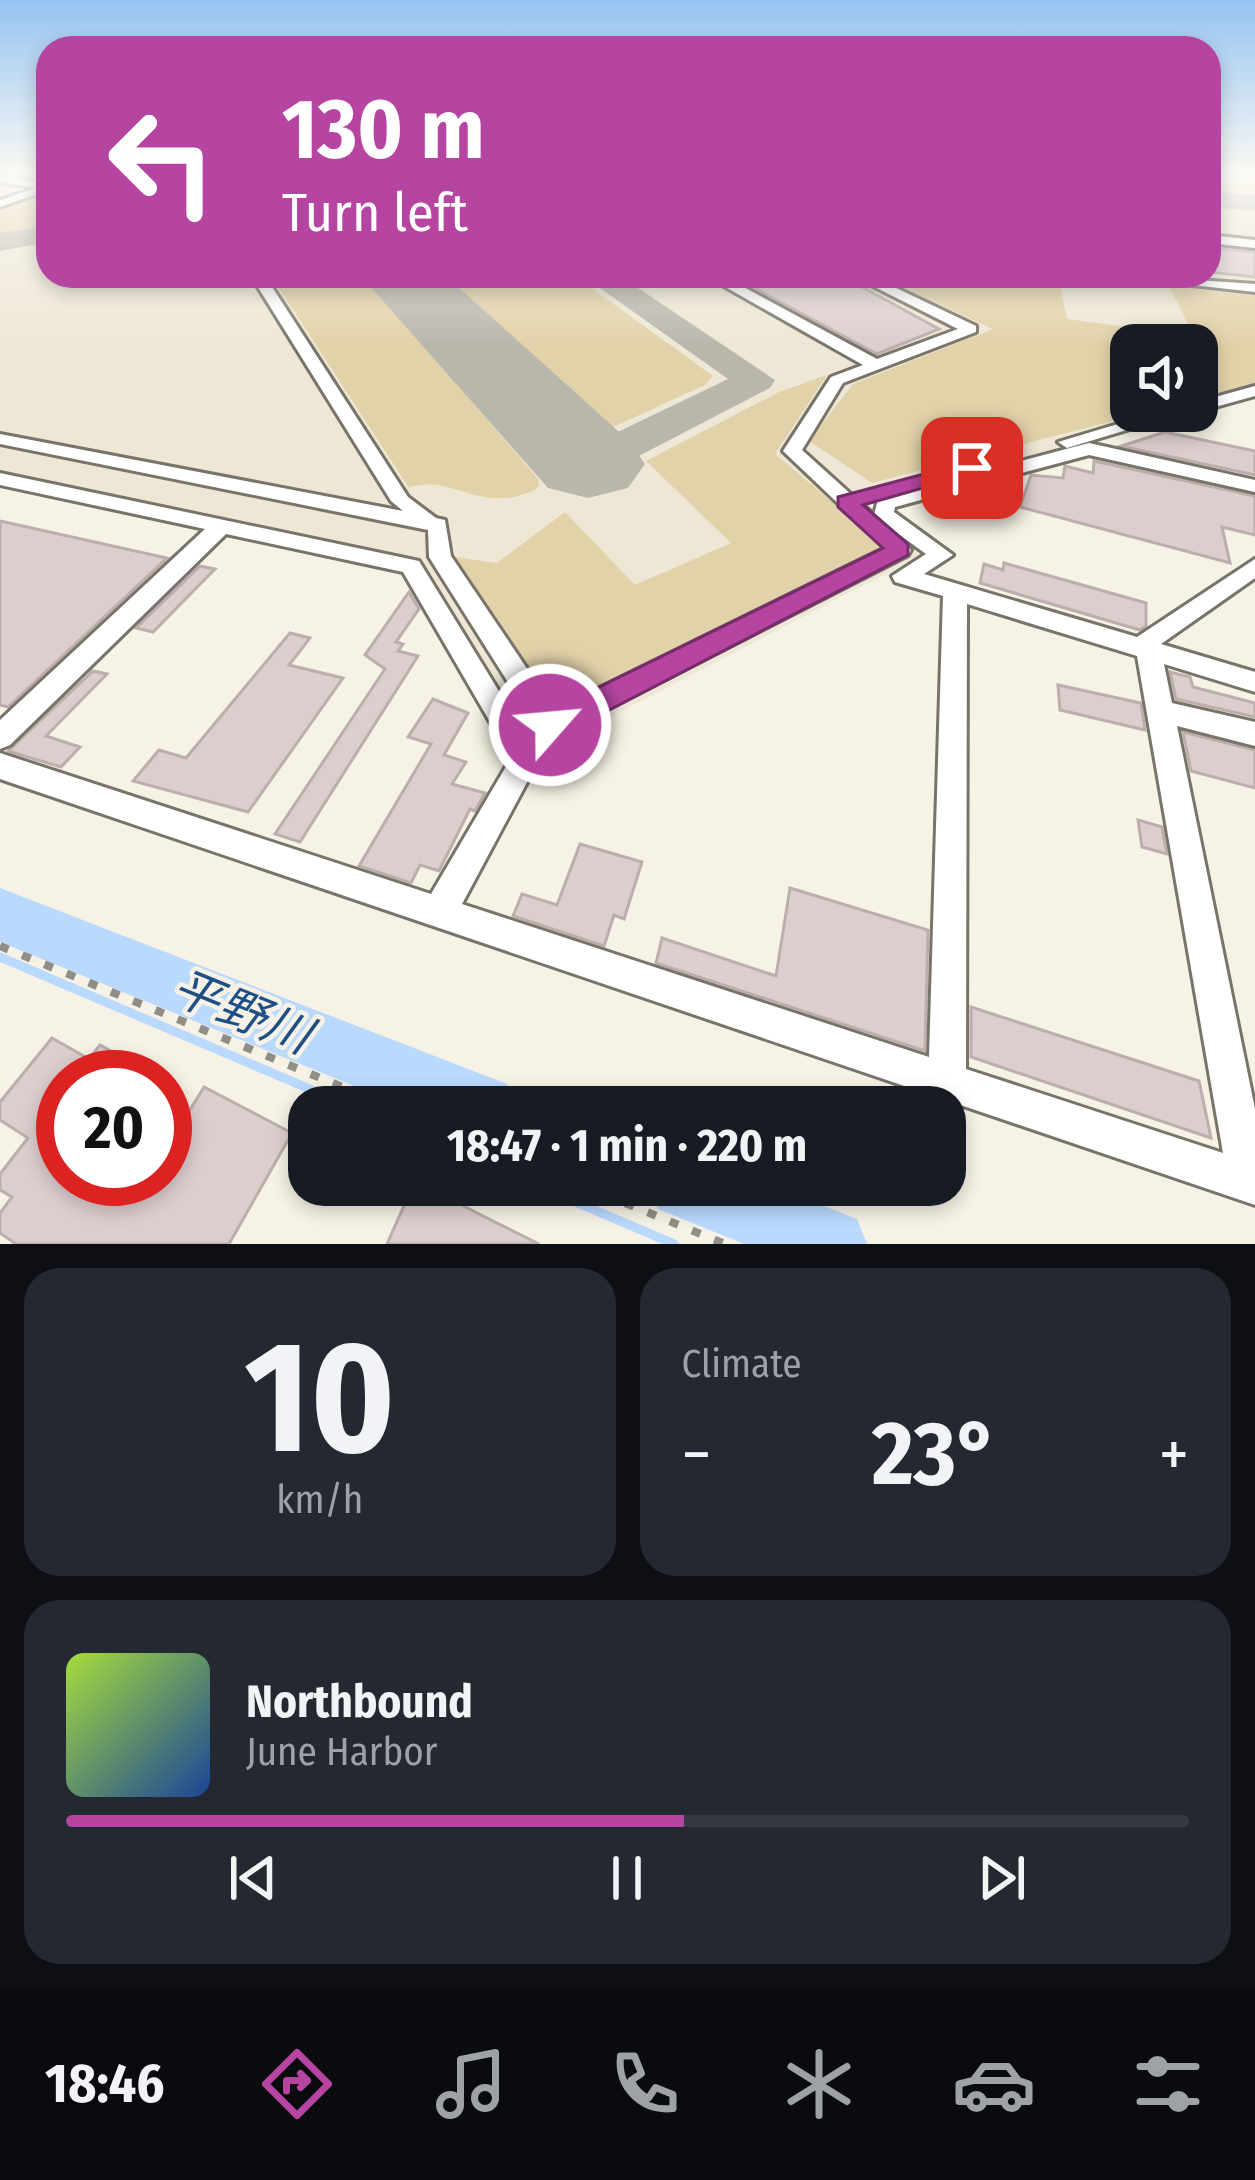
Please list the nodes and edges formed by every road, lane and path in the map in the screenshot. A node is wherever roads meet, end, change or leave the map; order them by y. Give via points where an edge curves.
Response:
1 (1221, 240) edge
2 (1255, 244) edge
3 (1221, 284) edge
4 (266, 288) edge
5 (735, 288) edge
6 (885, 288) edge
7 (1255, 288) edge
8 (879, 368) junction
9 (1255, 391) edge
10 (1218, 401) edge
11 (1110, 430) edge
12 (0, 439) edge
13 (0, 479) edge
14 (1255, 487) edge
15 (846, 502) junction
16 (438, 525) junction
17 (221, 526) junction
18 (1255, 567) edge
19 (955, 592) junction
20 (1148, 650) junction
21 (1255, 682) edge
22 (1160, 711) junction
23 (1255, 734) edge
24 (0, 737) edge
25 (0, 766) edge
26 (439, 913) junction
27 (0, 946) edge
28 (947, 1082) junction
29 (341, 1086) edge
30 (1252, 1183) edge
31 (632, 1206) edge
32 (725, 1244) edge

1 - 2 street
3 - 7 street
4 - 16 street via 401,501
5 - 8 street
6 - 8 street via 970,329
8 - 15 street via 837,380 793,451
9 - 10 street
11 - 15 street
12 - 16 street
13 - 17 street
14 - 19 street via 1089,449 885,503 884,514 942,555 903,576
15 - 16 street via 900,550 550,725 440,557
17 - 24 street
17 - 26 street via 411,566 526,758
18 - 20 street via 1147,641
19 - 20 street
19 - 28 street
20 - 21 street
20 - 22 street
22 - 23 street
22 - 30 street
25 - 26 street
26 - 28 street
27 - 29 path
28 - 30 street
31 - 32 path

